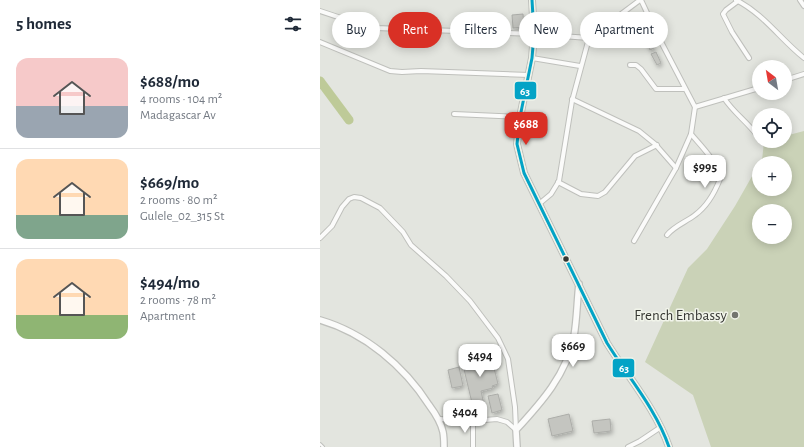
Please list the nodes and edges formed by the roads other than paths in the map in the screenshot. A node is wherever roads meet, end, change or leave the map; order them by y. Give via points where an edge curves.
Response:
1 (532, 0) edge
2 (640, 0) edge
3 (737, 0) edge
4 (800, 0) edge
5 (804, 6) edge
6 (320, 11) edge
7 (533, 12) edge
8 (625, 12) edge
9 (519, 33) edge
10 (320, 42) edge
11 (533, 48) edge
12 (586, 48) edge
13 (532, 58) junction
14 (749, 58) dead end
15 (804, 58) edge
16 (630, 65) dead end
17 (580, 66) junction
18 (804, 74) edge
19 (529, 75) junction
20 (792, 78) edge
21 (684, 89) junction
22 (752, 90) edge
23 (724, 98) junction
24 (572, 99) junction
25 (695, 107) junction
26 (454, 114) dead end
27 (520, 117) junction
28 (752, 129) edge
29 (691, 134) junction
30 (656, 145) junction
31 (676, 168) junction
32 (558, 182) junction
33 (539, 204) junction
34 (667, 235) dead end
35 (320, 238) edge
36 (634, 241) dead end
37 (578, 284) junction
38 (320, 320) edge
39 (439, 419) junction
40 (473, 421) junction
41 (661, 427) junction
42 (516, 430) junction
43 (640, 441) junction
44 (320, 444) edge
45 (323, 447) edge
46 (444, 447) edge
47 (474, 447) edge
48 (517, 447) edge
49 (628, 447) edge
50 (640, 447) edge
51 (669, 447) edge

1 - 7 main road
2 - 8 street
2 - 21 street
3 - 14 street via 724,14
3 - 15 street via 761,16
4 - 5 street
6 - 9 street via 376,28
10 - 19 street via 390,71
11 - 13 main road
12 - 17 street
13 - 17 street
13 - 19 main road
16 - 21 street via 636,65 641,69 656,90
17 - 24 street
18 - 20 street
19 - 27 main road
21 - 25 street
22 - 23 street
23 - 25 street
23 - 28 street
24 - 30 street via 639,131
24 - 32 street
25 - 29 street
26 - 27 street
27 - 33 main road via 517,144 524,173
29 - 31 street
29 - 34 street via 709,157 720,179 706,204 696,215
30 - 31 street
30 - 32 street via 635,156 605,192 598,196 581,194
31 - 36 street
32 - 33 street via 551,194
33 - 37 main road
35 - 42 street via 332,226 349,199 361,198 380,208 411,245 470,301 498,338 508,359
37 - 41 main road via 607,343
37 - 42 main road via 574,335 569,355 557,380
38 - 39 main road via 349,331 387,357 412,380
39 - 40 street
39 - 46 main road via 444,433
40 - 42 street via 497,419 507,422
40 - 47 street
41 - 43 street
41 - 51 main road
42 - 48 main road
43 - 49 street
43 - 50 street
44 - 45 lane

